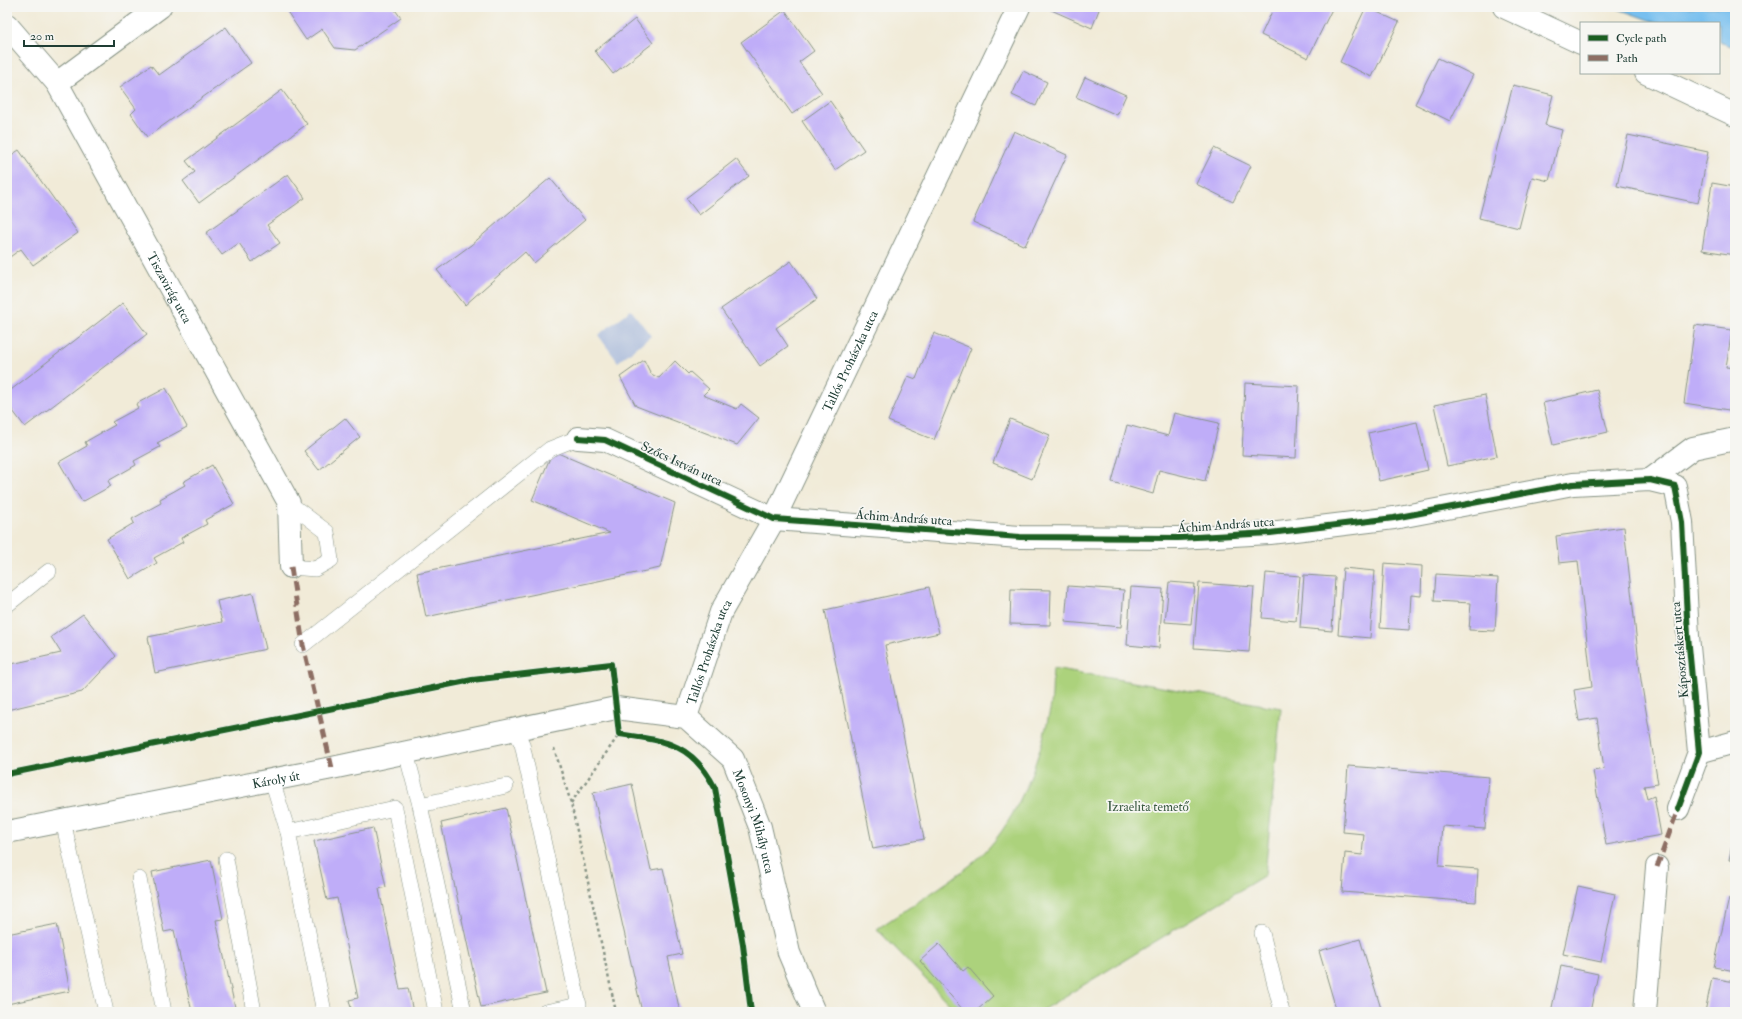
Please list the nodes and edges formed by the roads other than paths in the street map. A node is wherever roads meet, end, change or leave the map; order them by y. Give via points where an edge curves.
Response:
1 (160, 7) edge
2 (1019, 7) edge
3 (1504, 7) edge
4 (7, 25) edge
5 (1580, 43) edge
6 (1648, 74) edge
7 (57, 83) junction
8 (1735, 115) edge
9 (578, 438) joint
10 (1735, 439) edge
11 (1650, 480) junction
12 (1675, 486) joint
13 (289, 503) junction
14 (774, 519) junction
15 (291, 568) joint
16 (49, 571) dead end
17 (7, 605) edge
18 (303, 645) dead end
19 (686, 717) junction
20 (515, 728) junction
21 (1735, 742) edge
22 (406, 752) junction
23 (1699, 752) junction
24 (272, 780) junction
25 (506, 786) dead end
26 (420, 805) junction
27 (1678, 809) dead end
28 (63, 821) junction
29 (7, 832) edge
30 (288, 832) junction
31 (226, 859) dead end
32 (1658, 867) dead end
33 (139, 879) dead end
34 (1262, 933) dead end
35 (106, 1012) edge
36 (164, 1012) edge
37 (254, 1012) edge
38 (324, 1012) edge
39 (436, 1012) edge
40 (464, 1012) edge
41 (546, 1012) edge
42 (814, 1012) edge
43 (1282, 1012) edge
44 (1645, 1012) edge

1 - 7 street
2 - 14 street, Tallós Prohászka utca
3 - 5 street
4 - 7 street, Tiszavirág utca
6 - 8 street
7 - 13 street, Tiszavirág utca
9 - 14 street, Szőcs István utca via 605,440
9 - 18 lane via 550,449
10 - 11 street via 1693,448
11 - 12 street, Áchim András utca
11 - 14 street, Áchim András utca via 1573,484 1394,518 1270,533 1178,538 1020,537
12 - 23 street, Káposztáskert utca via 1682,522 1688,636
13 - 15 street, Tiszavirág utca
13 - 15 lane via 327,532 331,560 315,569
14 - 19 street, Tallós Prohászka utca via 721,612
16 - 17 lane
19 - 20 street, Károly út via 616,708
19 - 42 street, Mosonyi Mihály utca via 733,758 760,827 788,953
20 - 22 street, Károly út
20 - 41 lane via 522,744 579,1005
21 - 23 street
22 - 24 street, Károly út
22 - 26 lane
23 - 27 street, Káposztáskert utca
24 - 28 street, Károly út
24 - 30 lane
25 - 26 lane
26 - 40 lane
28 - 29 street, Károly út
28 - 35 lane
30 - 38 lane
30 - 39 lane via 395,808
31 - 37 lane
32 - 44 street
33 - 36 lane
34 - 43 lane

